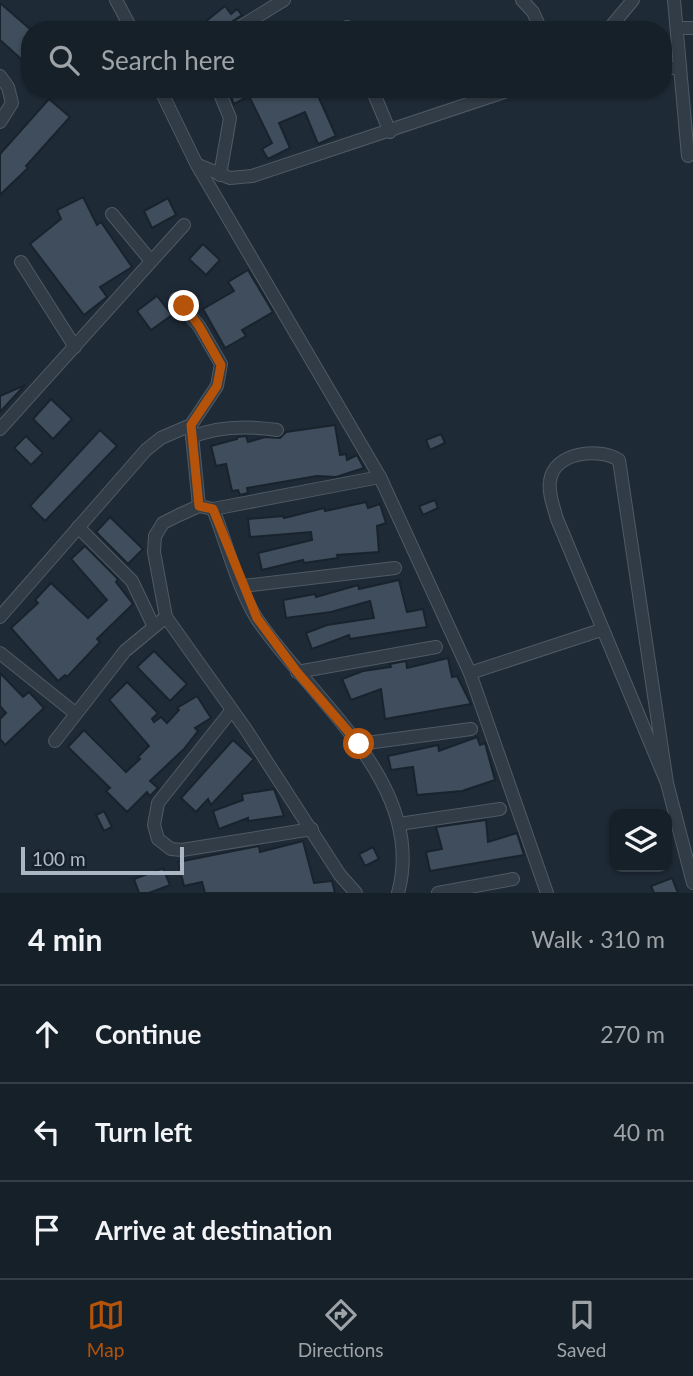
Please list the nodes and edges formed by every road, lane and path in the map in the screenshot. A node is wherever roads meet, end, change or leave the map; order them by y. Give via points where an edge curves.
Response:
1 (116, 0) edge
2 (284, 0) edge
3 (522, 0) edge
4 (633, 0) edge
5 (674, 0) edge
6 (127, 21) edge
7 (250, 21) edge
8 (537, 21) edge
9 (616, 21) edge
10 (677, 28) junction
11 (693, 28) edge
12 (680, 67) junction
13 (672, 68) edge
14 (0, 76) edge
15 (164, 98) edge
16 (222, 98) edge
17 (376, 98) edge
18 (487, 98) edge
19 (0, 122) edge
20 (390, 132) junction
21 (688, 156) dead end
22 (197, 165) junction
23 (220, 175) junction
24 (111, 214) dead end
25 (184, 225) dead end
26 (151, 261) junction
27 (21, 262) dead end
28 (177, 299) dead end
29 (75, 347) junction
30 (0, 429) edge
31 (277, 430) dead end
32 (192, 431) junction
33 (380, 477) junction
34 (199, 506) junction
35 (213, 509) junction
36 (78, 527) junction
37 (395, 568) dead end
38 (243, 586) junction
39 (0, 617) edge
40 (166, 617) junction
41 (153, 625) junction
42 (601, 630) junction
43 (436, 647) dead end
44 (0, 653) edge
45 (297, 672) junction
46 (470, 673) junction
47 (231, 711) junction
48 (75, 713) junction
49 (471, 729) dead end
50 (55, 741) dead end
51 (359, 744) junction
52 (667, 783) junction
53 (500, 809) dead end
54 (399, 824) junction
55 (312, 829) junction
56 (513, 879) dead end
57 (693, 883) edge
58 (356, 893) edge
59 (398, 893) edge
60 (438, 893) edge
61 (547, 893) edge

1 - 6 street
2 - 7 street
3 - 8 street
4 - 9 street
5 - 10 street
10 - 11 street
10 - 12 street
12 - 13 street
12 - 21 street
14 - 19 street via 12,103
15 - 22 street
16 - 23 street via 230,118
17 - 20 street
18 - 20 street
20 - 23 street via 252,176
22 - 23 street
22 - 33 street
24 - 26 street
25 - 26 street
26 - 29 street
27 - 29 street
28 - 32 street via 221,365 217,386
29 - 30 street
31 - 32 street
32 - 34 street
32 - 36 street via 162,438 146,450
33 - 35 street
33 - 46 street
34 - 35 street
34 - 40 street via 163,523 155,537
35 - 38 street
36 - 39 street
36 - 41 street via 132,581
37 - 38 street
38 - 45 street via 257,618
40 - 41 street
40 - 47 street
41 - 48 street via 125,651
42 - 46 street
42 - 52 street
42 - 52 street via 549,488 555,468 566,459 601,452 618,460 625,490
43 - 45 street
44 - 48 street
45 - 51 street
46 - 61 street
47 - 55 street
47 - 55 street via 158,803 154,825 158,839 171,849 182,850
48 - 50 street
49 - 51 street
51 - 54 street
52 - 57 street
53 - 54 street
54 - 59 street via 404,869
55 - 58 street
56 - 60 street

